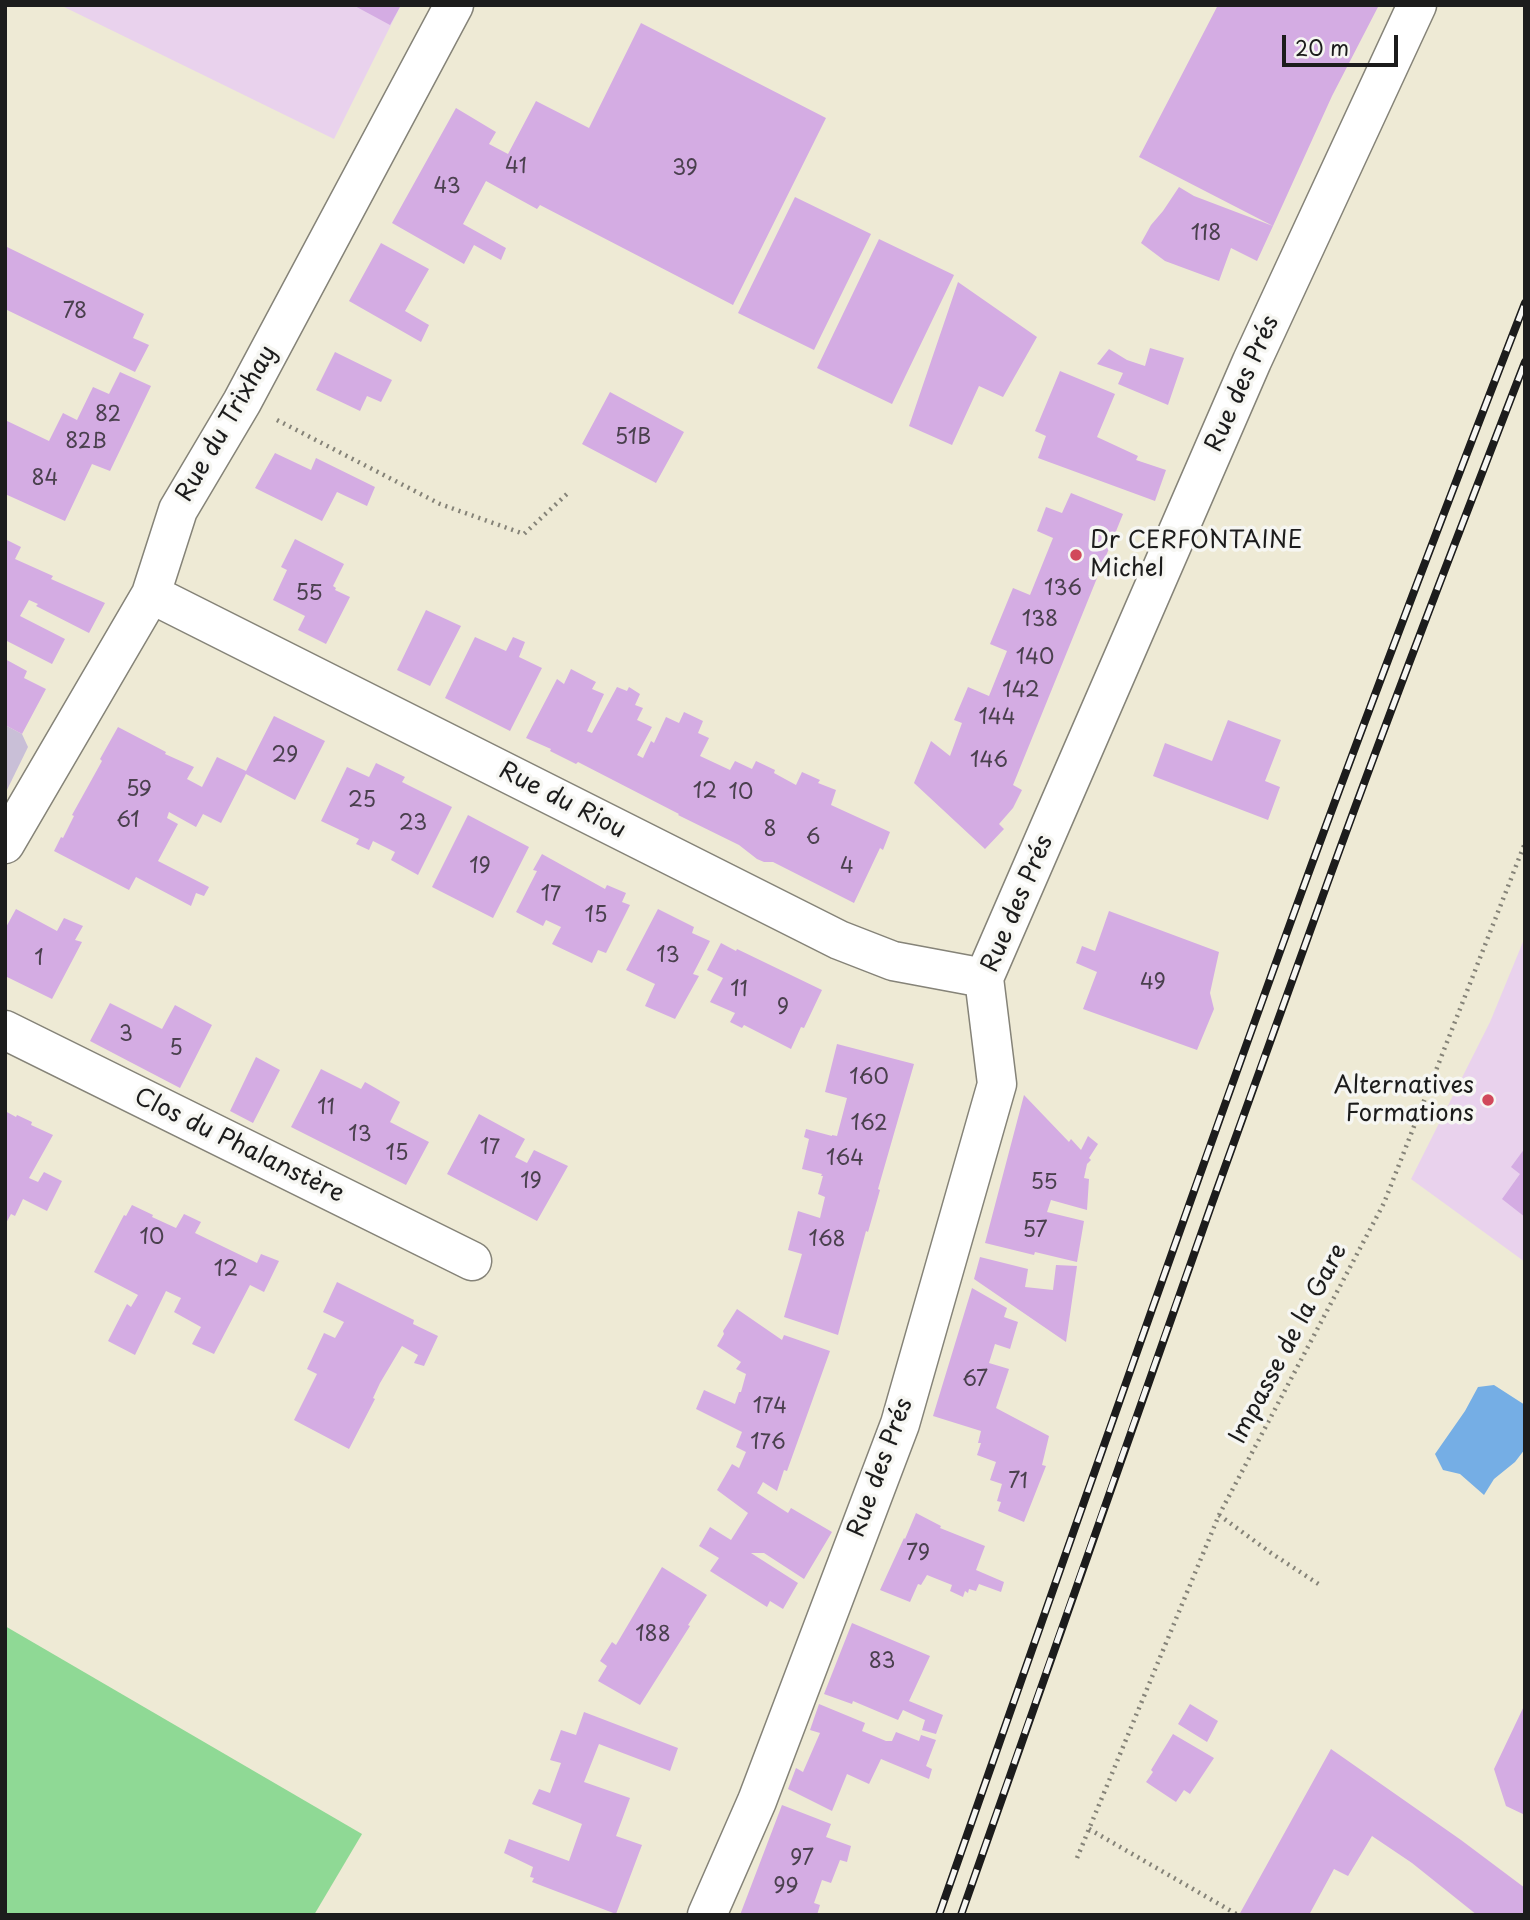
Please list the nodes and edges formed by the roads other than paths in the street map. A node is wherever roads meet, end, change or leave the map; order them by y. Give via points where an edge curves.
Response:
1 (454, 5) edge
2 (1417, 5) edge
3 (151, 594) junction
4 (5, 844) edge
5 (984, 978) junction
6 (5, 1030) edge
7 (472, 1261) dead end
8 (707, 1915) edge

1 - 3 street, Rue du Trixhay via 242,402 178,510
2 - 5 street, Rue des Prés via 1252,361
3 - 4 street, Rue du Trixhay
3 - 5 street, Rue du Riou via 839,940 893,961
5 - 8 street, Rue des Prés via 997,1084 900,1424 757,1801
6 - 7 street, Clos du Phalanstère

